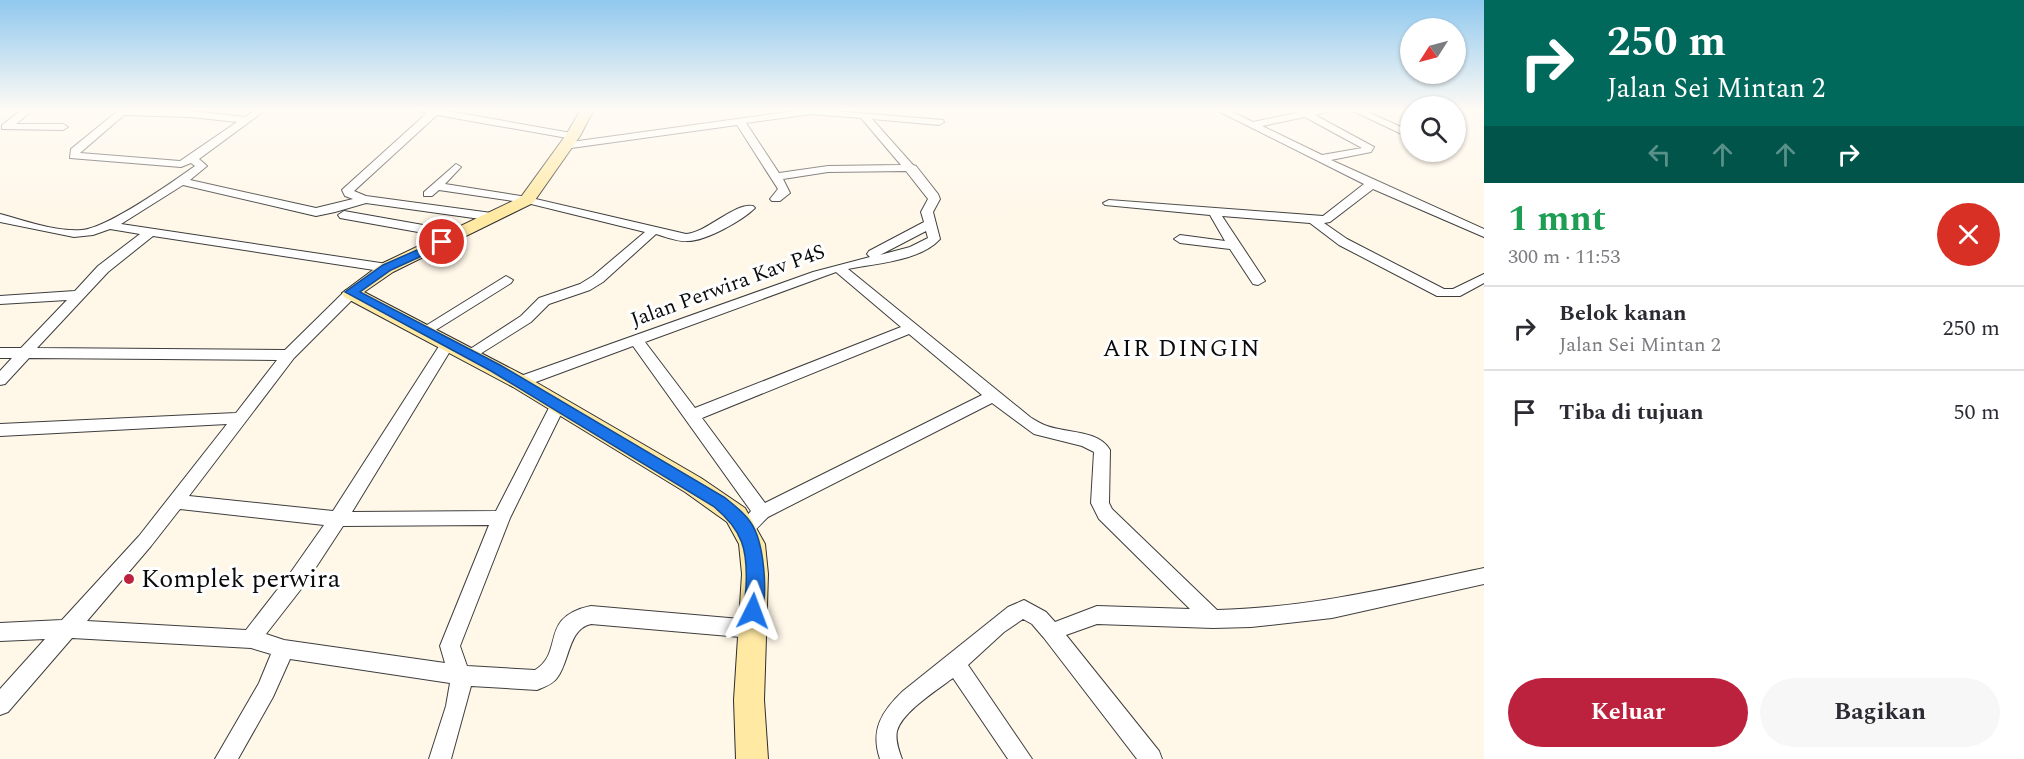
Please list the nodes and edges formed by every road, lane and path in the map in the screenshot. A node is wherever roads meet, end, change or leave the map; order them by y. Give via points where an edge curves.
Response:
1 (83, 144) edge
2 (212, 144) edge
3 (398, 144) edge
4 (566, 144) edge
5 (755, 144) edge
6 (891, 144) edge
7 (1291, 144) edge
8 (1364, 144) edge
9 (192, 159) junction
10 (1320, 159) junction
11 (456, 167) dead end
12 (912, 168) junction
13 (776, 177) junction
14 (181, 180) junction
15 (1372, 184) junction
16 (365, 199) junction
17 (776, 199) dead end
18 (527, 200) junction
19 (1109, 202) dead end
20 (749, 208) dead end
21 (1214, 212) junction
22 (344, 215) dead end
23 (495, 217) junction
24 (0, 218) edge
25 (1313, 220) junction
26 (107, 225) junction
27 (654, 230) junction
28 (151, 231) junction
29 (1484, 233) edge
30 (457, 235) junction
31 (1180, 239) dead end
32 (1234, 246) junction
33 (387, 268) junction
34 (839, 268) junction
35 (1484, 278) edge
36 (506, 280) dead end
37 (1258, 281) dead end
38 (351, 292) junction
39 (77, 295) junction
40 (0, 300) edge
41 (911, 328) junction
42 (426, 330) junction
43 (637, 341) junction
44 (448, 343) junction
45 (0, 353) edge
46 (23, 353) junction
47 (472, 354) junction
48 (289, 355) junction
49 (0, 380) edge
50 (520, 382) junction
51 (993, 396) junction
52 (558, 404) junction
53 (691, 416) junction
54 (239, 417) junction
55 (0, 430) edge
56 (176, 502) junction
57 (501, 518) junction
58 (338, 519) junction
59 (754, 520) junction
60 (1482, 579) edge
61 (1214, 620) junction
62 (68, 629) junction
63 (752, 629) junction
64 (0, 632) edge
65 (1051, 632) junction
66 (251, 639) junction
67 (284, 649) junction
68 (955, 664) junction
69 (460, 675) junction
70 (0, 705) edge
71 (226, 759) edge
72 (440, 759) edge
73 (752, 759) edge
74 (891, 759) edge
75 (1021, 759) edge
76 (1151, 759) edge

1 - 9 street via 74,156 178,165
2 - 9 street
3 - 16 street via 348,190 349,194
4 - 18 street
5 - 13 street
6 - 12 street
7 - 10 street
8 - 10 street via 1369,147 1367,150
9 - 14 street via 202,166
10 - 15 street
11 - 18 street via 432,190
12 - 13 street via 828,169
12 - 34 street, Jalan Perwira Kav P4S via 934,199 927,212 934,239 927,245
13 - 17 street via 784,193
14 - 16 street via 315,212
14 - 26 street
15 - 25 street via 1326,219
15 - 29 street
16 - 23 street
18 - 23 street
18 - 27 street
19 - 21 street
20 - 27 street via 693,238
21 - 25 street
21 - 32 street
22 - 30 street
23 - 30 street
24 - 26 street via 80,234
25 - 35 street via 1343,242 1442,293 1455,293
26 - 28 street
27 - 47 street via 598,279 544,301 526,319
28 - 33 street
28 - 39 street
30 - 33 street
31 - 32 street
32 - 37 street
33 - 38 street
34 - 41 street
34 - 43 street, Jalan Perwira Kav P4S
36 - 42 street
38 - 42 street
38 - 48 street
39 - 40 street
39 - 46 street
41 - 51 street
41 - 53 street
42 - 44 street
43 - 50 street, Jalan Perwira Kav P4S
43 - 53 street
44 - 47 street
44 - 58 street
45 - 46 street
46 - 48 street
46 - 49 street
47 - 50 street
48 - 54 street
50 - 52 street
51 - 59 street
51 - 61 street via 1038,429 1099,445 1100,503 1105,514
52 - 57 street
52 - 59 street via 736,515
53 - 59 street
54 - 55 street
54 - 56 street
56 - 58 street
56 - 62 street
57 - 58 street
57 - 69 street via 450,646 450,656
58 - 66 street
59 - 63 street
60 - 61 street via 1332,609
61 - 65 street via 1098,615
62 - 64 street
62 - 66 street
62 - 70 street
63 - 69 street via 591,615 577,618 566,630 549,673 537,680
63 - 73 street
65 - 68 street via 1039,618 1024,609 1017,611
65 - 76 street
66 - 67 street
67 - 69 street
67 - 71 street via 266,690
68 - 74 street via 909,701 887,725
68 - 75 street
69 - 72 street via 460,689

